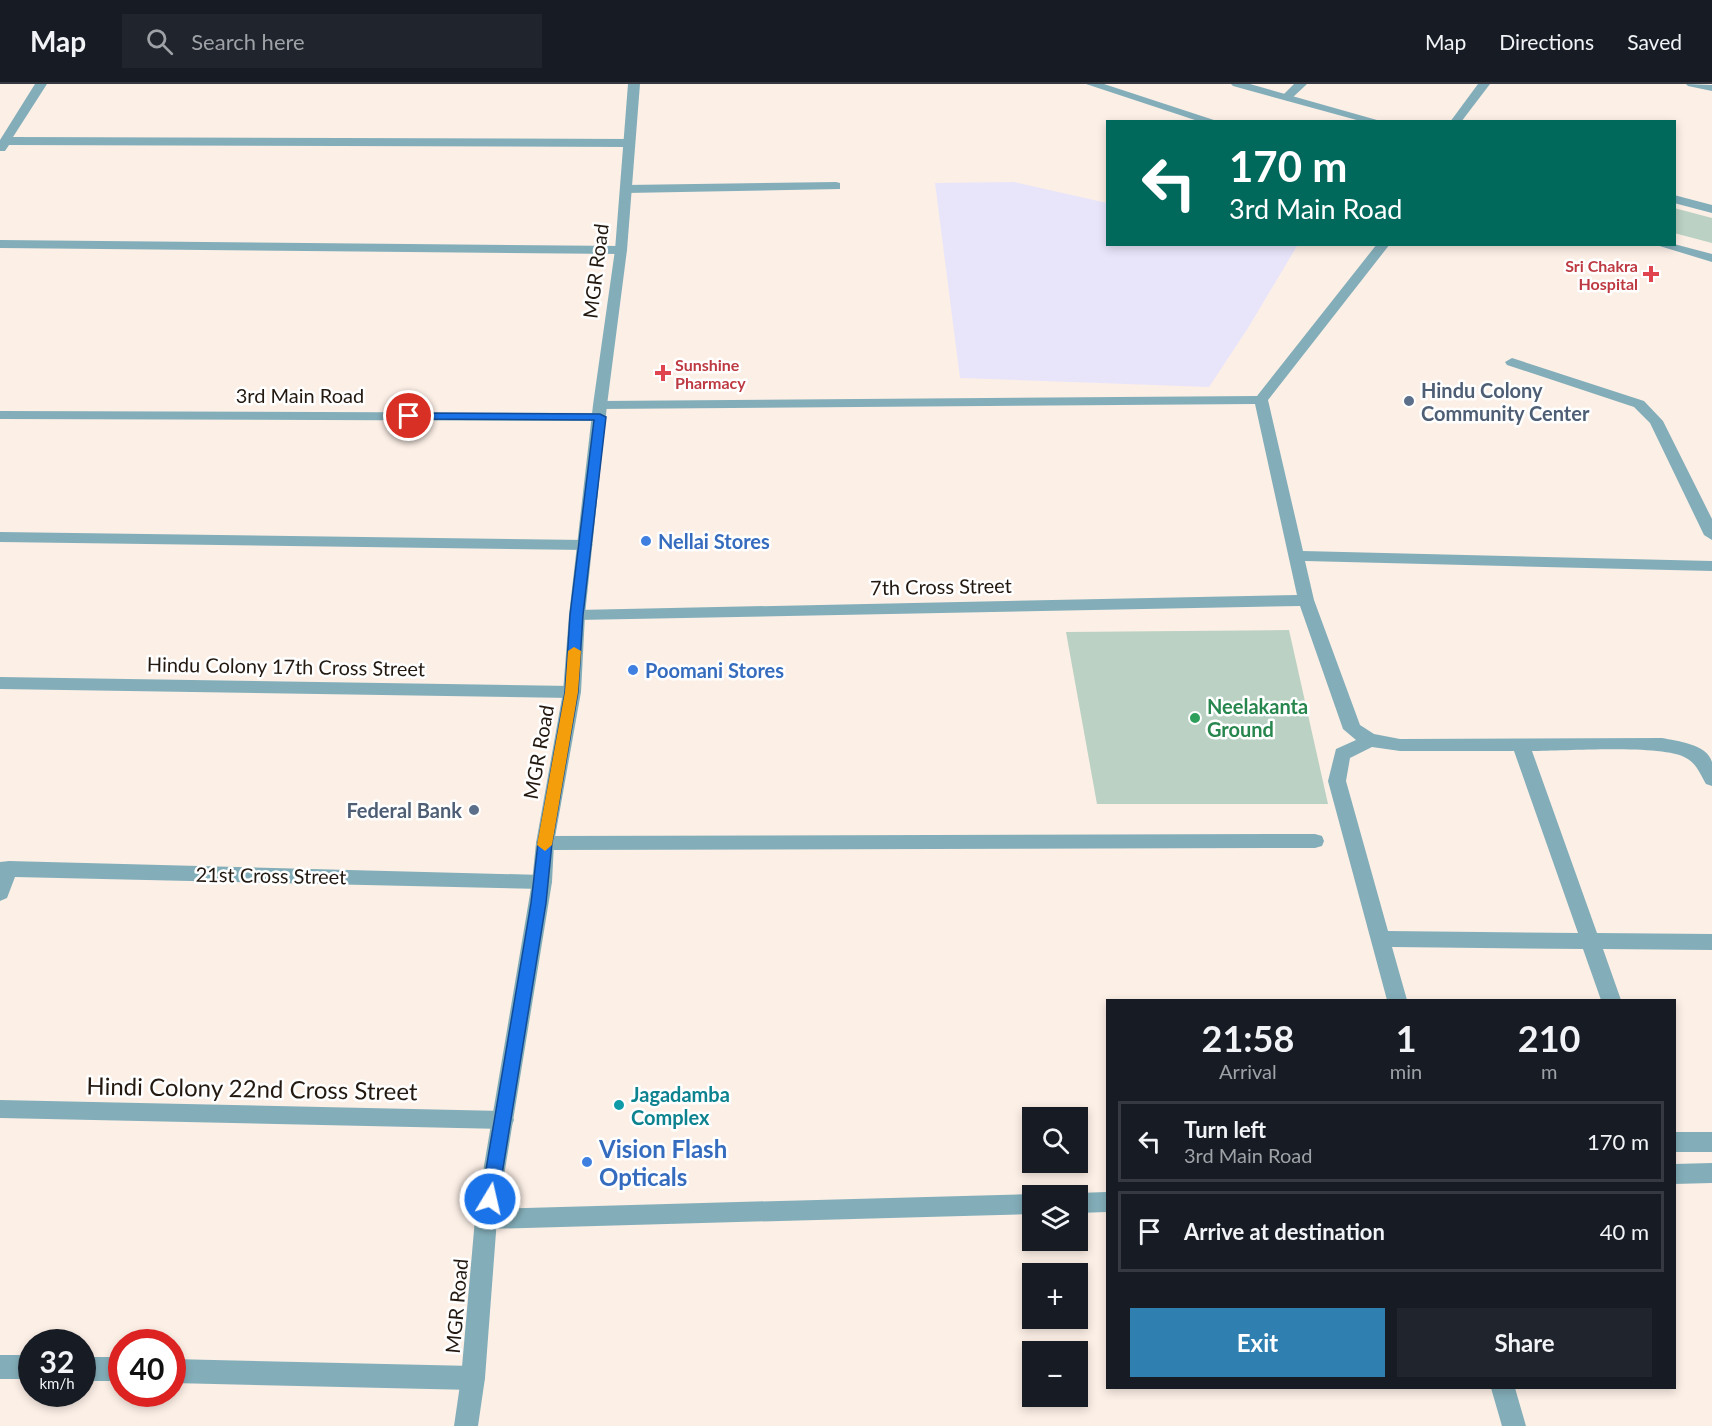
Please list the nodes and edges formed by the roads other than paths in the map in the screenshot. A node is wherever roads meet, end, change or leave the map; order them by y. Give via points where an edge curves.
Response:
1 (41, 84) edge
2 (634, 84) edge
3 (1092, 84) edge
4 (1237, 84) edge
5 (1301, 84) edge
6 (1484, 84) edge
7 (1692, 84) edge
8 (1712, 86) edge
9 (1287, 97) junction
10 (1209, 120) edge
11 (1372, 120) edge
12 (1457, 120) edge
13 (629, 143) junction
14 (2, 146) edge
15 (836, 186) dead end
16 (626, 189) junction
17 (1676, 200) edge
18 (1712, 209) edge
19 (0, 244) edge
20 (1382, 246) edge
21 (1667, 246) edge
22 (621, 250) junction
23 (1712, 258) edge
24 (1512, 362) dead end
25 (1261, 400) junction
26 (600, 411) junction
27 (1, 418) edge
28 (1712, 535) edge
29 (0, 537) edge
30 (585, 545) junction
31 (1297, 556) junction
32 (1712, 566) edge
33 (1306, 600) junction
34 (577, 615) junction
35 (0, 683) edge
36 (572, 692) junction
37 (1370, 741) junction
38 (1521, 744) junction
39 (1712, 779) edge
40 (1315, 841) dead end
41 (545, 843) junction
42 (5, 868) edge
43 (542, 882) junction
44 (0, 893) edge
45 (1380, 939) junction
46 (1590, 940) junction
47 (1712, 942) edge
48 (1397, 999) edge
49 (1611, 999) edge
50 (0, 1109) edge
51 (503, 1120) junction
52 (1676, 1142) edge
53 (1712, 1142) edge
54 (1712, 1173) edge
55 (1676, 1174) edge
56 (1106, 1202) edge
57 (1088, 1203) edge
58 (1022, 1204) edge
59 (486, 1219) junction
60 (0, 1367) edge
61 (18, 1367) edge
62 (186, 1371) edge
63 (473, 1378) junction
64 (1503, 1389) edge
65 (466, 1426) edge
66 (1514, 1426) edge

1 - 14 street
2 - 13 street, MGR Road
3 - 10 street
4 - 9 street
5 - 9 street
6 - 12 street
7 - 8 street
9 - 11 street
13 - 14 street
13 - 16 street, MGR Road
15 - 16 street
16 - 22 street, MGR Road
17 - 18 street
19 - 22 street
20 - 25 street
21 - 23 street
22 - 26 street, MGR Road
24 - 28 street via 1639,404 1656,422
25 - 26 street, 3rd Main Road
25 - 31 street
26 - 27 street, 3rd Main Road
26 - 30 street, MGR Road
29 - 30 street
30 - 34 street, MGR Road
31 - 32 street
31 - 33 street
33 - 34 street, 7th Cross Street
33 - 37 street via 1352,729
34 - 36 street, MGR Road
35 - 36 street, Hindu Colony 17th Cross Street
36 - 41 street, MGR Road
37 - 38 street via 1400,745
37 - 45 street via 1342,754 1337,781
38 - 39 street via 1662,744 1699,755
38 - 46 street
40 - 41 street
41 - 43 street, MGR Road
42 - 43 street, 21st Cross Street
42 - 44 street
43 - 51 street, MGR Road
45 - 46 street
45 - 48 street
46 - 47 street
46 - 49 street
50 - 51 street, Hindi Colony 22nd Cross Street
51 - 59 street, MGR Road
52 - 53 street
54 - 55 street
56 - 57 street
58 - 59 street
59 - 63 street, MGR Road
60 - 61 street
62 - 63 street
63 - 65 street, MGR Road
64 - 66 street

